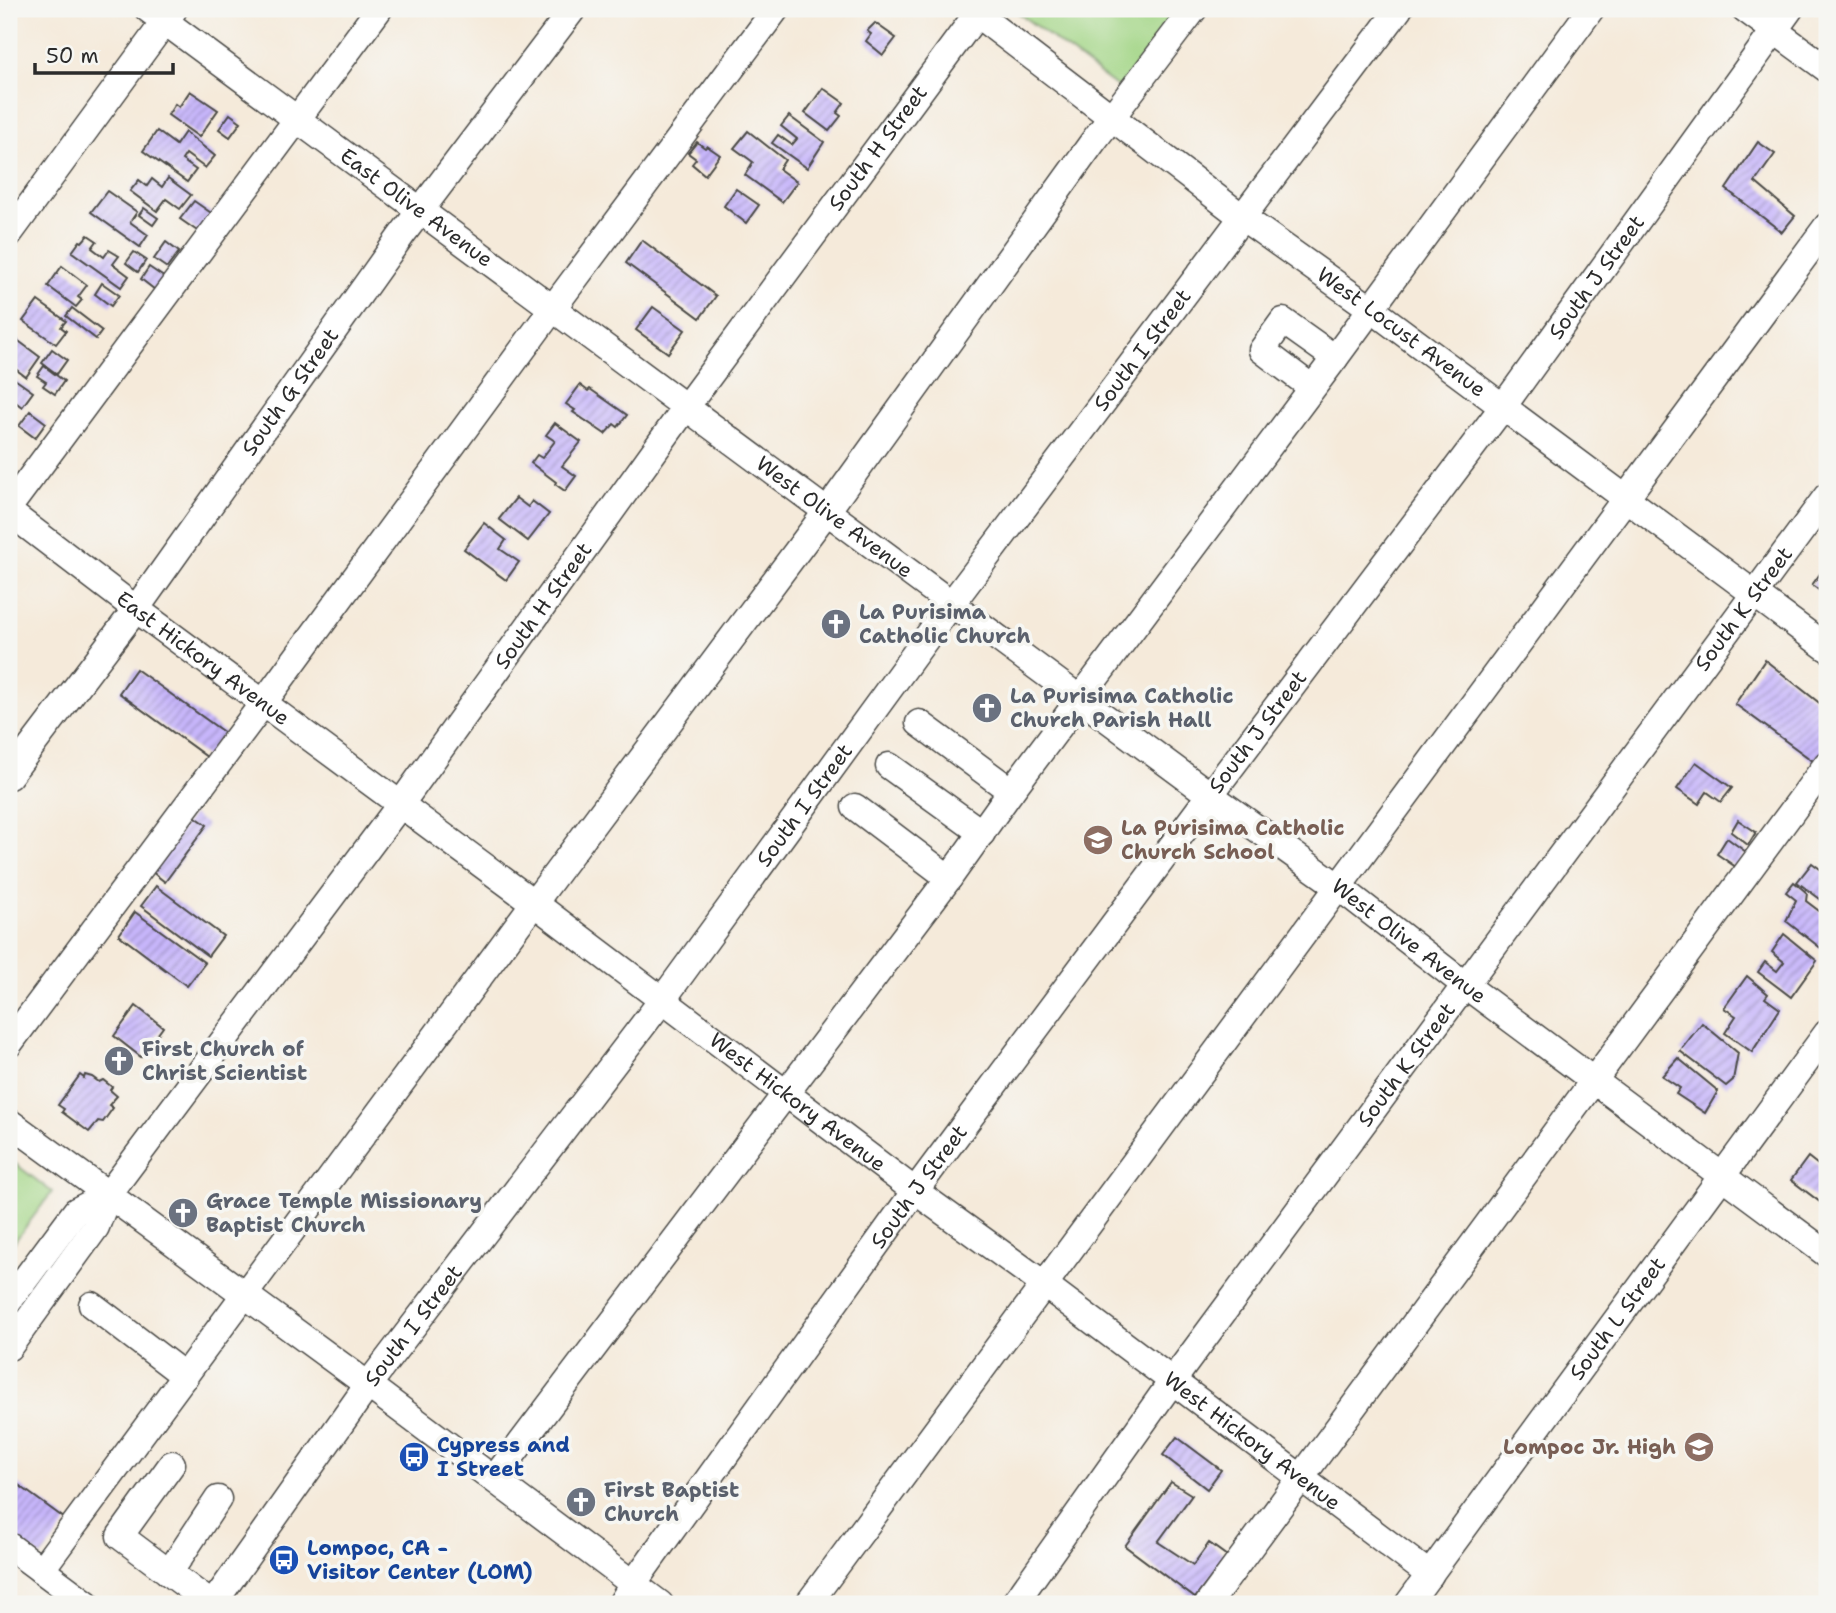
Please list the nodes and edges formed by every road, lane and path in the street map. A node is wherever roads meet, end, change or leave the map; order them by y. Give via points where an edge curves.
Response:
1 (379, 9) edge
2 (573, 9) edge
3 (776, 9) edge
4 (1194, 9) edge
5 (1399, 9) edge
6 (1591, 9) edge
7 (1745, 9) edge
8 (1790, 9) edge
9 (973, 11) edge
10 (162, 13) edge
11 (1774, 31) junction
12 (1827, 69) edge
13 (1112, 117) junction
14 (297, 119) junction
15 (421, 209) junction
16 (1242, 216) junction
17 (1827, 226) edge
18 (9, 234) edge
19 (552, 308) junction
20 (1370, 309) junction
21 (1335, 358) junction
22 (1311, 387) junction
23 (686, 407) junction
24 (1502, 408) junction
25 (1827, 496) edge
26 (1625, 498) junction
27 (9, 509) edge
28 (827, 511) junction
29 (1754, 594) junction
30 (952, 603) junction
31 (136, 609) junction
32 (1827, 648) edge
33 (1080, 698) junction
34 (264, 702) junction
35 (919, 723) dead end
36 (1827, 764) edge
37 (889, 766) dead end
38 (9, 776) edge
39 (1011, 791) junction
40 (1210, 795) junction
41 (400, 805) junction
42 (855, 807) dead end
43 (982, 833) junction
44 (949, 878) junction
45 (1339, 887) junction
46 (534, 903) junction
47 (1465, 985) junction
48 (663, 999) junction
49 (1827, 1033) edge
50 (9, 1044) edge
51 (1594, 1081) junction
52 (786, 1094) junction
53 (9, 1122) edge
54 (1722, 1175) junction
55 (915, 1191) junction
56 (107, 1195) junction
57 (1827, 1254) edge
58 (1045, 1285) junction
59 (244, 1294) junction
60 (9, 1301) edge
61 (92, 1305) dead end
62 (9, 1347) edge
63 (185, 1376) junction
64 (1172, 1380) junction
65 (368, 1385) junction
66 (172, 1464) dead end
67 (1301, 1478) junction
68 (494, 1479) junction
69 (218, 1499) dead end
70 (9, 1546) edge
71 (41, 1570) junction
72 (169, 1573) junction
73 (1430, 1575) junction
74 (627, 1594) edge
75 (87, 1604) edge
76 (212, 1604) edge
77 (660, 1604) edge
78 (807, 1604) edge
79 (1014, 1604) edge
80 (1208, 1604) edge
81 (1408, 1604) edge

1 - 14 street
2 - 15 street, South G Street
3 - 19 street
4 - 13 street
5 - 16 street, South I Street
6 - 20 street
7 - 11 street
8 - 11 street, South J Street
9 - 13 street, West Locust Avenue
9 - 23 street, South H Street
10 - 14 street, East Olive Avenue
10 - 18 street
11 - 12 street
11 - 24 street, South J Street
13 - 16 street, West Locust Avenue
13 - 28 street
14 - 15 street, East Olive Avenue
14 - 27 street
15 - 19 street, East Olive Avenue
15 - 31 street, South G Street
16 - 20 street, West Locust Avenue
16 - 30 street, South I Street
17 - 26 street
19 - 23 street, East Olive Avenue
19 - 34 street
20 - 21 street
20 - 24 street, West Locust Avenue
21 - 22 street
21 - 22 street via 1283,321 1262,350
22 - 33 street
23 - 28 street, West Olive Avenue
23 - 41 street, South H Street
24 - 26 street, West Locust Avenue
24 - 40 street, South J Street
25 - 29 street, South K Street
26 - 29 street, West Locust Avenue
26 - 45 street
27 - 31 street, East Hickory Avenue
28 - 30 street, West Olive Avenue
28 - 46 street
29 - 32 street, West Locust Avenue
29 - 47 street, South K Street
30 - 33 street, West Olive Avenue
30 - 48 street, South I Street
31 - 34 street, East Hickory Avenue
31 - 38 street, South G Street
33 - 39 street
33 - 40 street, West Olive Avenue
34 - 41 street, East Hickory Avenue
34 - 50 street
35 - 39 street
36 - 51 street
37 - 43 street
39 - 43 street
40 - 45 street, West Olive Avenue
40 - 55 street, South J Street
41 - 46 street, West Hickory Avenue
41 - 56 street, South H Street
42 - 44 street
43 - 44 street
44 - 52 street
45 - 47 street, West Olive Avenue
45 - 58 street
46 - 48 street, West Hickory Avenue
46 - 59 street
47 - 51 street, West Olive Avenue
47 - 64 street, South K Street
48 - 52 street, West Hickory Avenue
48 - 65 street, South I Street
49 - 54 street, South L Street
51 - 54 street, West Olive Avenue
51 - 67 street
52 - 55 street, West Hickory Avenue
52 - 68 street
53 - 56 street
54 - 57 street, West Olive Avenue
54 - 73 street, South L Street
55 - 58 street, West Hickory Avenue
55 - 74 street, South J Street
56 - 59 street
56 - 60 street, South H Street via 76,1211
56 - 62 street, South H Street via 96,1227
58 - 64 street, West Hickory Avenue
58 - 78 street
59 - 63 street
59 - 65 street
61 - 63 street
63 - 71 street
64 - 67 street, West Hickory Avenue
64 - 79 street, South K Street
65 - 68 street
65 - 76 street, South I Street
66 - 72 street via 120,1536
67 - 73 street, West Hickory Avenue
67 - 80 street
68 - 74 street
69 - 72 street
70 - 71 street
71 - 75 street
72 - 76 street
73 - 81 street, South L Street
74 - 77 street

